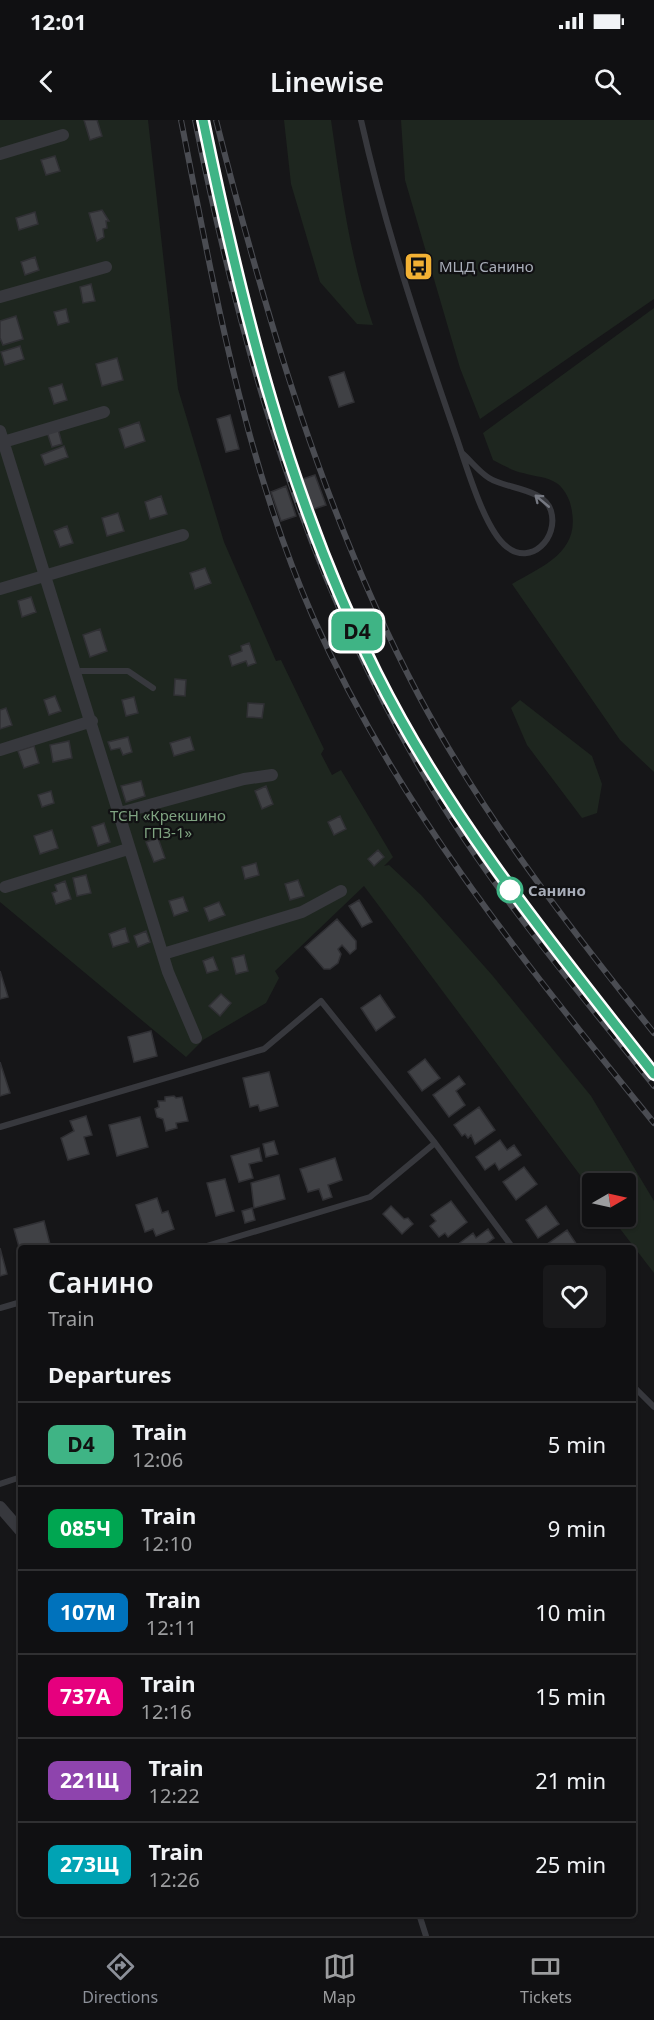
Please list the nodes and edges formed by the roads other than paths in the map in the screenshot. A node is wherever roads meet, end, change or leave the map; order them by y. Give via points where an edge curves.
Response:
1 (362, 120) edge
2 (63, 135) dead end
3 (0, 154) edge
4 (106, 267) dead end
5 (0, 297) edge
6 (104, 412) dead end
7 (1, 439) edge
8 (462, 453) junction
9 (183, 535) dead end
10 (46, 576) junction
11 (0, 590) edge
12 (76, 671) junction
13 (153, 688) dead end
14 (92, 721) junction
15 (0, 750) edge
16 (272, 775) dead end
17 (120, 813) junction
18 (128, 849) junction
19 (5, 887) dead end
20 (340, 891) dead end
21 (163, 954) junction
22 (196, 1038) dead end
23 (0, 1127) edge
24 (435, 1143) junction
25 (210, 1245) edge
26 (511, 1245) edge
27 (18, 1303) edge
28 (0, 1308) edge
29 (636, 1389) edge
30 (654, 1407) edge
31 (18, 1478) edge
32 (0, 1484) edge
33 (0, 1508) edge
34 (18, 1528) edge
35 (419, 1917) edge
36 (426, 1936) edge

1 - 8 lane via 412,310
2 - 3 street
4 - 5 street
6 - 7 street
7 - 10 street
8 -> 8 lane via 478,499 499,540 517,553 526,553 545,543 552,535 554,520 550,507 537,496 489,478
9 - 10 street
10 - 11 street
10 - 12 street
12 - 13 lane via 128,671
12 - 14 street
14 - 15 street
14 - 17 street
16 - 17 street
17 - 18 street
18 - 19 street
18 - 21 street
20 - 21 street via 302,912
21 - 22 street
23 - 24 lane via 264,1049 321,1001
24 - 25 lane via 370,1197
24 - 26 lane
27 - 28 lane
29 - 30 lane
31 - 32 lane
33 - 34 street
35 - 36 lane

